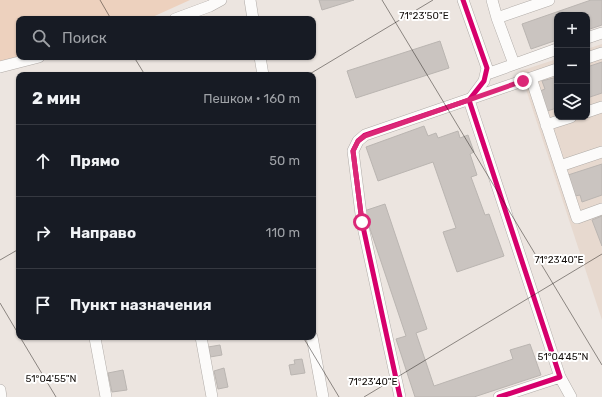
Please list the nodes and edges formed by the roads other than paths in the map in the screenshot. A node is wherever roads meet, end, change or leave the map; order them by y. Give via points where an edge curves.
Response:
1 (221, 0) edge
2 (250, 0) edge
3 (463, 0) edge
4 (492, 0) edge
5 (548, 0) edge
6 (183, 16) edge
7 (253, 16) edge
8 (497, 18) junction
9 (602, 33) edge
10 (590, 37) edge
11 (554, 50) edge
12 (602, 53) edge
13 (590, 57) edge
14 (27, 60) edge
15 (260, 60) edge
16 (514, 64) junction
17 (0, 67) edge
18 (554, 70) edge
19 (262, 72) edge
20 (487, 74) junction
21 (530, 78) junction
22 (469, 100) junction
23 (602, 107) edge
24 (590, 111) edge
25 (562, 120) edge
26 (546, 125) junction
27 (602, 152) edge
28 (560, 166) junction
29 (602, 209) edge
30 (95, 340) edge
31 (202, 340) edge
32 (313, 340) edge
33 (560, 377) junction
34 (0, 390) edge
35 (1, 397) edge
36 (106, 397) edge
37 (212, 397) edge
38 (323, 397) edge
39 (400, 397) edge
40 (499, 397) edge
41 (571, 397) edge

1 - 6 street
2 - 7 street
3 - 20 street
4 - 8 street
5 - 8 street
8 - 16 street
9 - 10 street
11 - 16 street
12 - 13 street
14 - 17 street
15 - 19 street
16 - 20 street
18 - 21 street
20 - 22 street
21 - 22 street
21 - 26 street
22 - 33 street
22 - 39 street via 365,136 358,141 353,151 362,222
23 - 24 street
25 - 26 street
26 - 28 street
27 - 28 street
28 - 29 street via 577,218
30 - 36 street
31 - 37 street
32 - 38 street
33 - 40 street
33 - 41 street
34 - 35 street

